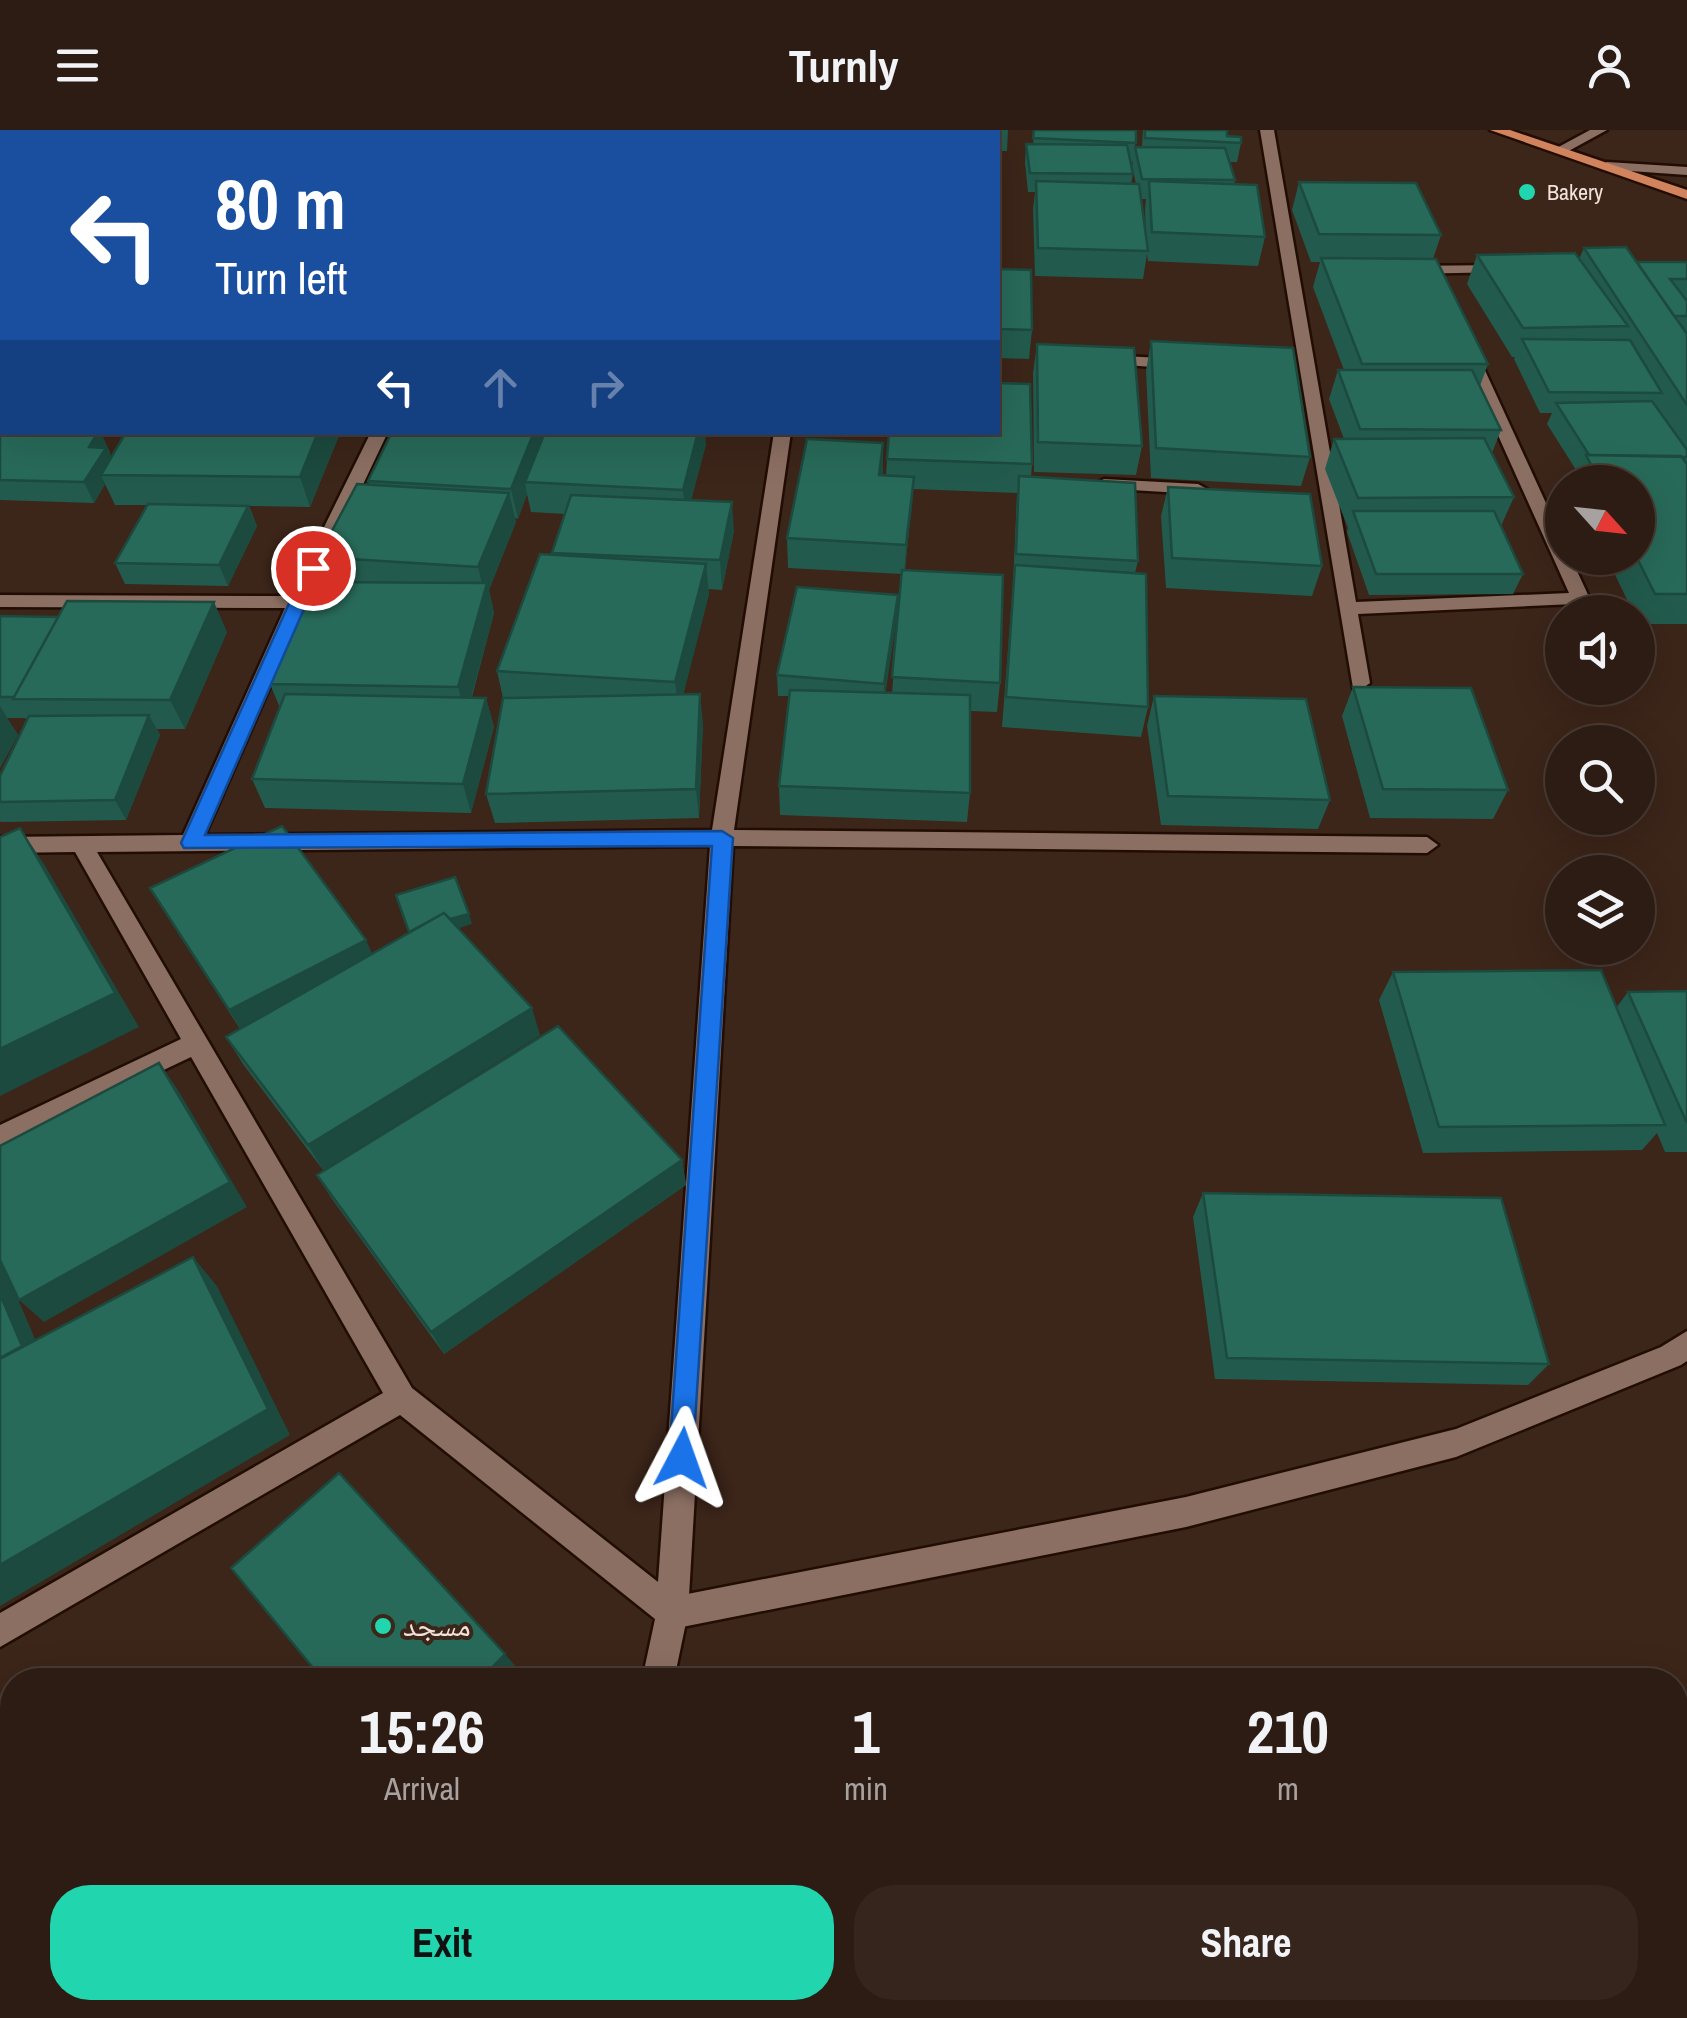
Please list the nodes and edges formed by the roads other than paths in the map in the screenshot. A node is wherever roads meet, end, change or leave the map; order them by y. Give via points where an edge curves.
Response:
1 (1267, 130) edge
2 (1497, 130) edge
3 (1600, 130) edge
4 (1524, 140) junction
5 (1560, 150) junction
6 (1607, 166) junction
7 (1687, 171) edge
8 (1687, 194) edge
9 (1261, 207) edge
10 (1280, 208) junction
11 (1687, 208) edge
12 (1524, 269) edge
13 (1396, 270) edge
14 (1463, 339) edge
15 (1084, 359) edge
16 (1196, 364) edge
17 (379, 435) edge
18 (783, 435) edge
19 (1088, 483) edge
20 (1217, 490) edge
21 (1579, 595) edge
22 (0, 601) edge
23 (297, 602) junction
24 (1545, 605) edge
25 (1347, 608) junction
26 (1360, 683) edge
27 (722, 838) junction
28 (191, 843) junction
29 (80, 844) junction
30 (0, 846) edge
31 (1427, 846) dead end
32 (196, 1044) junction
33 (0, 1137) edge
34 (1687, 1344) edge
35 (402, 1398) junction
36 (672, 1614) junction
37 (0, 1630) edge
38 (661, 1668) edge

1 - 10 street
2 - 4 main road
3 - 5 street
4 - 5 main road
4 - 11 main road
5 - 6 main road
6 - 7 street
6 - 8 main road
9 - 10 street
10 - 25 street via 1300,271 1298,370
12 - 13 street via 1436,278
14 - 21 street
15 - 16 street
17 - 23 street
18 - 27 street
19 - 20 street
22 - 23 street
23 - 28 street
24 - 25 street
25 - 26 street
27 - 28 street
27 - 31 street
27 - 36 street
28 - 29 street
29 - 30 street
29 - 32 street
32 - 33 street
32 - 35 street
34 - 36 street via 1672,1356 1456,1443 1186,1512
35 - 36 street
35 - 37 street
36 - 38 street

